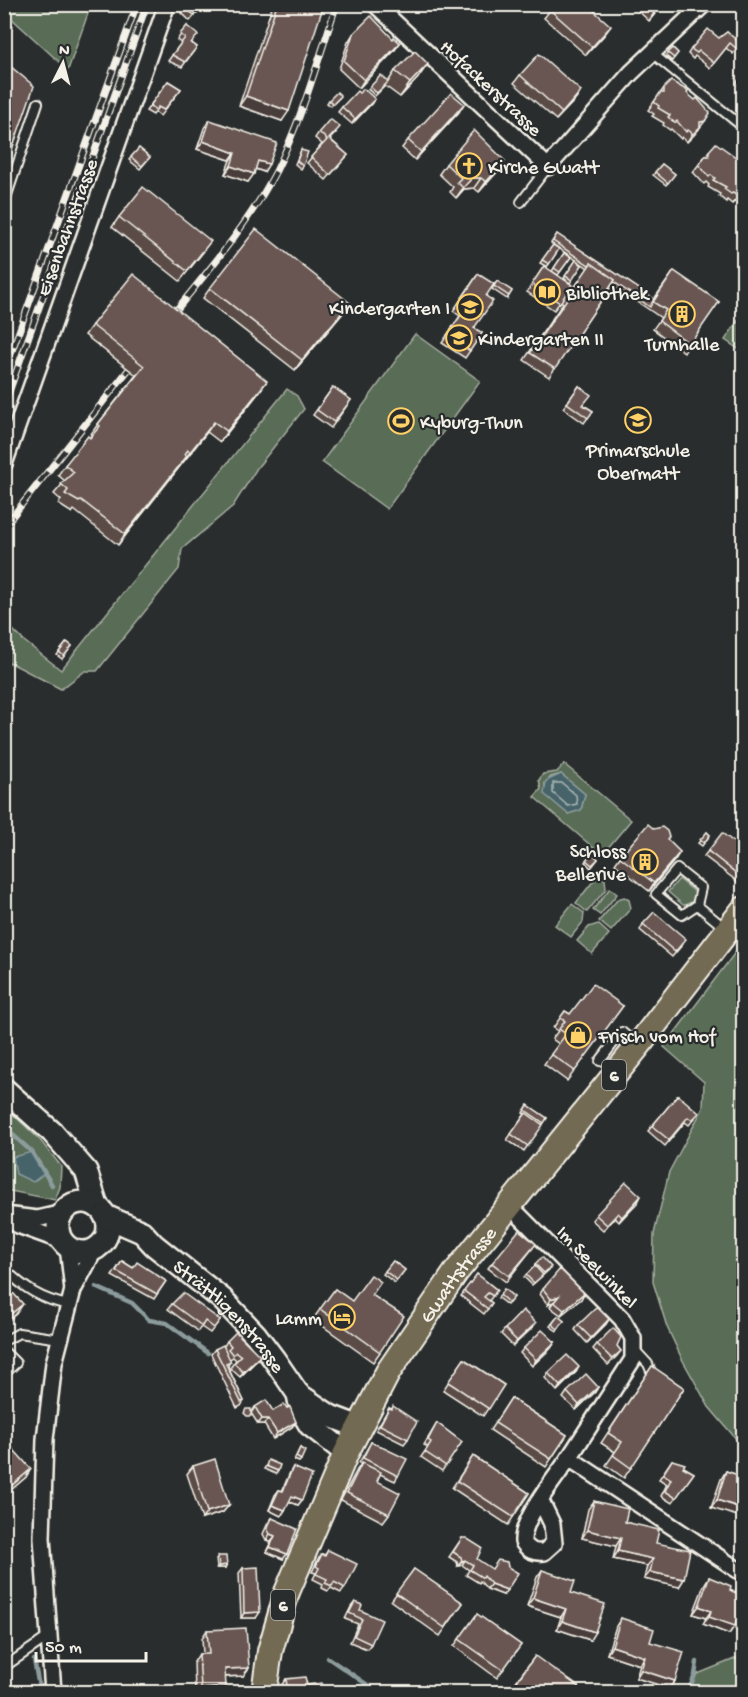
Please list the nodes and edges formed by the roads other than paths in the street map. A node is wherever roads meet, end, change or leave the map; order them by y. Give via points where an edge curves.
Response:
1 (167, 4) edge
2 (375, 4) edge
3 (680, 4) edge
4 (704, 4) edge
5 (693, 17) junction
6 (651, 53) junction
7 (38, 103) dead end
8 (744, 128) edge
9 (548, 167) junction
10 (521, 202) dead end
11 (4, 204) edge
12 (4, 464) edge
13 (697, 905) junction
14 (744, 909) edge
15 (727, 930) junction
16 (638, 1046) junction
17 (600, 1061) dead end
18 (4, 1089) edge
19 (73, 1154) junction
20 (508, 1204) junction
21 (67, 1209) junction
22 (101, 1211) junction
23 (5, 1215) edge
24 (65, 1244) junction
25 (100, 1245) junction
26 (154, 1245) junction
27 (4, 1268) edge
28 (71, 1297) junction
29 (60, 1339) junction
30 (4, 1341) edge
31 (635, 1350) junction
32 (4, 1351) edge
33 (4, 1374) edge
34 (657, 1384) edge
35 (298, 1394) junction
36 (359, 1427) junction
37 (346, 1453) junction
38 (569, 1458) junction
39 (541, 1501) dead end
40 (744, 1574) edge
41 (48, 1637) junction
42 (4, 1667) edge
43 (53, 1692) edge
44 (264, 1692) edge

1 - 12 street, Eisenbahnstrasse
2 - 9 street, Hofackerstrasse
3 - 5 lane
4 - 5 street, Hofackerstrasse
5 - 6 street, Hofackerstrasse
6 - 8 lane
6 - 9 street, Hofackerstrasse
7 - 11 lane
9 - 10 lane
13 - 13 lane via 702,888 677,869 656,894 682,915
13 - 15 lane
14 - 15 main road, Gwattstrasse / 6
15 - 16 main road, Gwattstrasse / 6
16 - 17 lane via 622,1032
16 - 20 main road, Gwattstrasse / 6
18 - 19 main road
19 - 21 main road via 75,1185
19 - 22 main road via 86,1171
20 - 31 street, Im Seewinkel via 622,1319
20 - 36 main road, Gwattstrasse / 6 via 423,1317
21 - 22 main road via 81,1202
21 - 23 street via 37,1219
21 - 24 main road via 58,1230
22 - 25 main road via 108,1228
22 - 26 main road, Strättligenstrasse via 134,1227
23 - 24 street via 18,1225
24 - 25 main road via 81,1252
24 - 28 street
25 - 26 main road, Strättligenstrasse via 129,1238
25 - 28 street
26 - 35 main road, Strättligenstrasse via 241,1319
27 - 28 lane via 19,1283 50,1301
28 - 29 street
29 - 30 lane via 19,1333
29 - 41 street via 50,1390 42,1492
31 - 34 lane via 648,1364
31 - 38 street
32 - 33 lane via 16,1363
35 - 36 main road, Strättligenstrasse via 330,1416
35 - 37 main road, Strättligenstrasse via 310,1425
36 - 37 main road, Gwattstrasse / 6
37 - 44 main road, Gwattstrasse / 6 via 280,1611
38 - 39 street
38 - 40 street
41 - 42 lane
41 - 43 street

